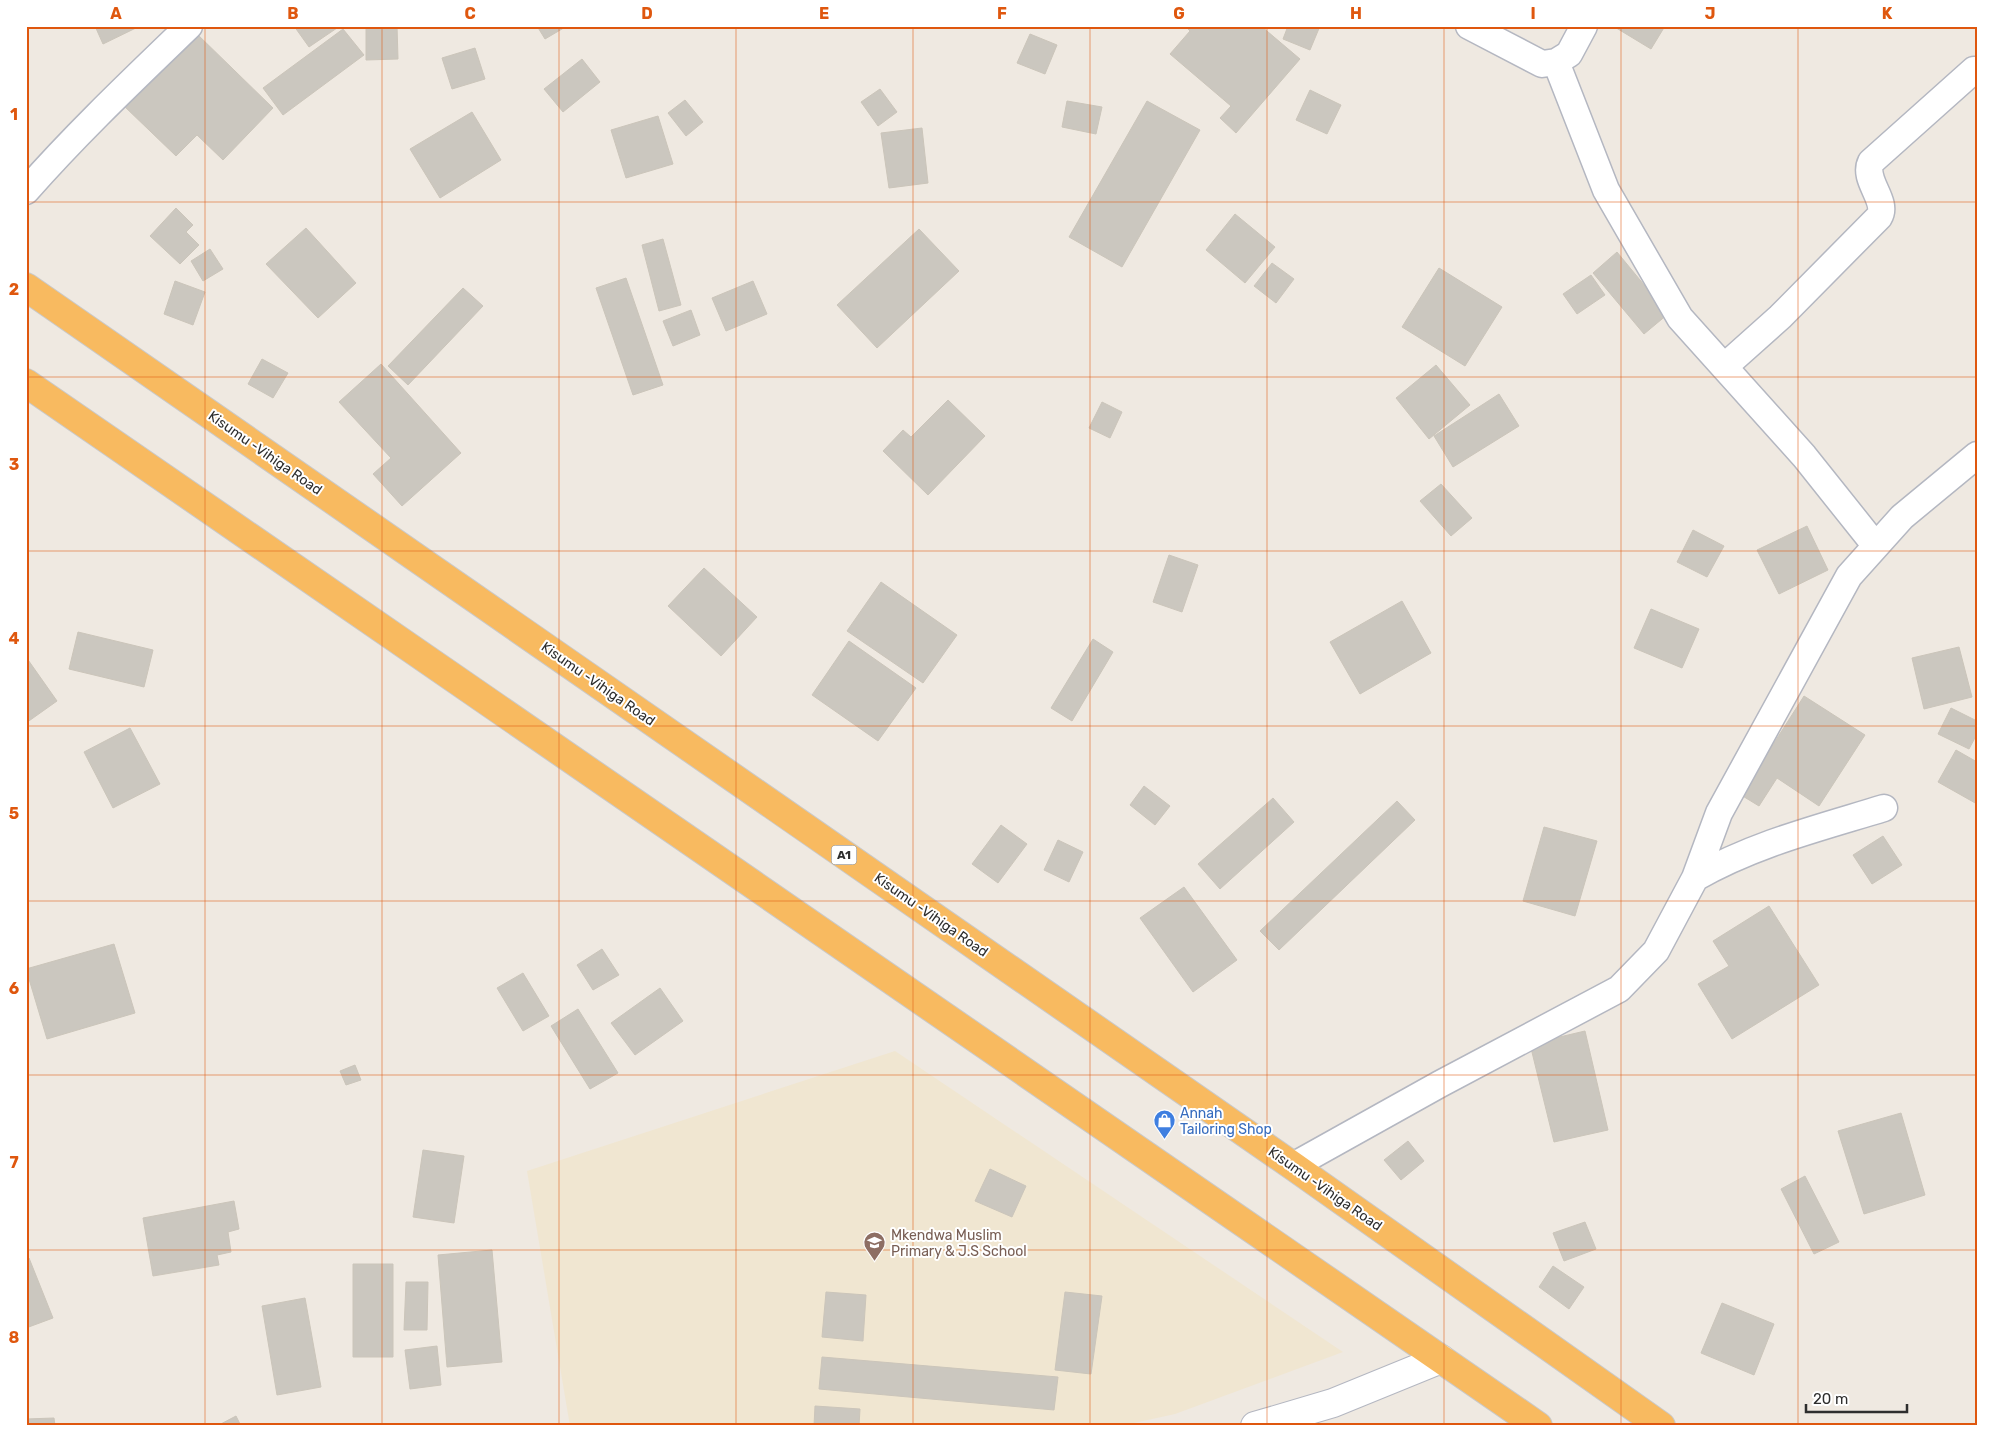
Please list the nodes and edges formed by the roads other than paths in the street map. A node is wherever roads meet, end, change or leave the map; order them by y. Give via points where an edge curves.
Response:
1 (189, 26) edge
2 (1469, 26) edge
3 (1584, 26) edge
4 (1556, 62) junction
5 (1974, 70) dead end
6 (26, 191) edge
7 (26, 287) edge
8 (1724, 368) junction
9 (26, 383) edge
10 (1977, 455) edge
11 (1875, 545) junction
12 (1884, 808) dead end
13 (1694, 878) junction
14 (1293, 1166) junction
15 (1441, 1359) junction
16 (1255, 1426) edge
17 (1538, 1426) edge
18 (1661, 1426) edge

1 - 6 street via 90,122
2 - 4 street via 1542,64
3 - 4 street via 1569,54
4 - 8 street via 1606,190 1680,318
5 - 8 street via 1871,162 1868,170 1882,209 1879,217 1780,317
7 - 14 highway, Kisumu -Vihiga Road / A1
8 - 11 street via 1804,456
9 - 15 highway
10 - 11 street via 1902,516
11 - 13 street via 1849,576 1719,813
12 - 13 street via 1779,839
13 - 14 street via 1656,951 1619,989
14 - 18 highway, Kisumu -Vihiga Road / A1
15 - 16 street via 1333,1403
15 - 17 highway

